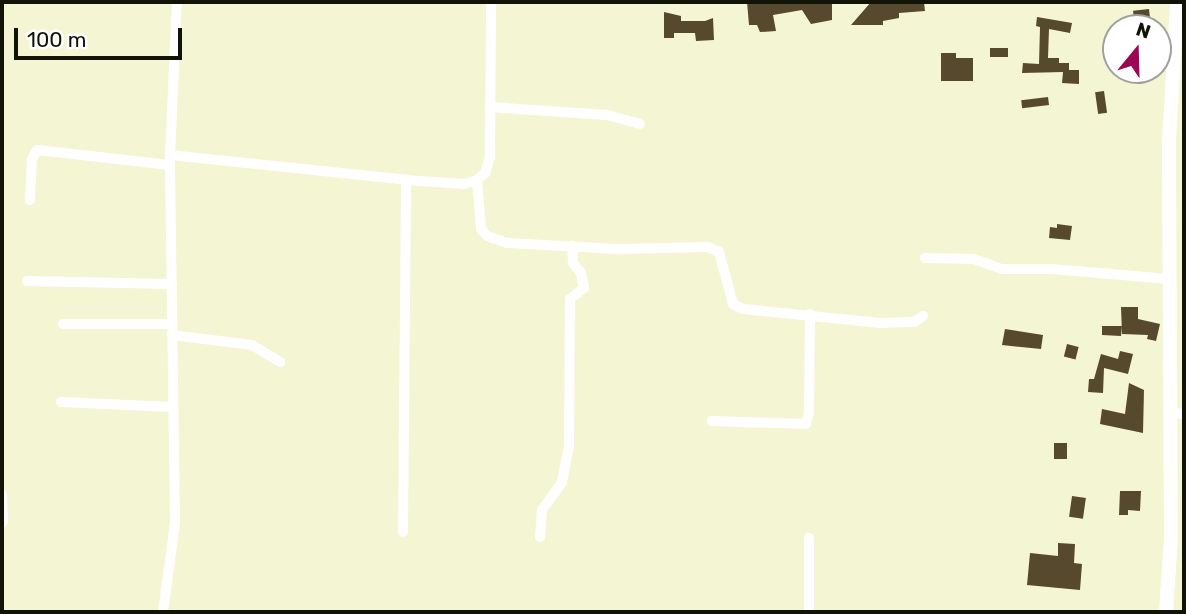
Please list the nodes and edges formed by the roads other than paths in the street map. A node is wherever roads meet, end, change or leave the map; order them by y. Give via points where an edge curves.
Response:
1 (177, 2) edge
2 (491, 2) edge
3 (1177, 2) edge
4 (490, 107) junction
5 (640, 124) dead end
6 (170, 160) junction
7 (406, 180) junction
8 (477, 180) junction
9 (30, 200) dead end
10 (572, 246) junction
11 (925, 258) dead end
12 (1170, 279) junction
13 (27, 281) dead end
14 (172, 284) junction
15 (810, 314) junction
16 (923, 316) dead end
17 (62, 324) dead end
18 (172, 330) junction
19 (280, 362) dead end
20 (61, 402) dead end
21 (173, 407) junction
22 (1169, 411) junction
23 (1184, 415) edge
24 (712, 421) dead end
25 (2, 495) edge
26 (3, 522) edge
27 (403, 532) dead end
28 (540, 537) dead end
29 (809, 538) dead end
30 (163, 612) edge
31 (809, 612) edge
32 (1166, 612) edge

1 - 6 street
2 - 4 street
3 - 12 street via 1168,142
4 - 5 street via 607,115
4 - 8 street via 490,157 485,173
6 - 7 street
6 - 9 street via 37,150 32,159
6 - 14 street
7 - 8 street via 464,184
7 - 27 street
8 - 10 street via 481,229 487,236 507,243
10 - 15 street via 708,247 719,253 733,304 743,309
10 - 28 street via 573,263 584,288 570,299 569,446 562,482 542,510
11 - 12 street via 974,259 1001,269
12 - 22 street
13 - 14 street
14 - 18 street
15 - 16 street via 880,323 915,322
15 - 24 street via 806,424
17 - 18 street
18 - 19 street via 252,345
18 - 21 street
20 - 21 street
21 - 30 street via 175,523
22 - 23 street
22 - 32 street via 1171,540
25 - 26 street
29 - 31 street

